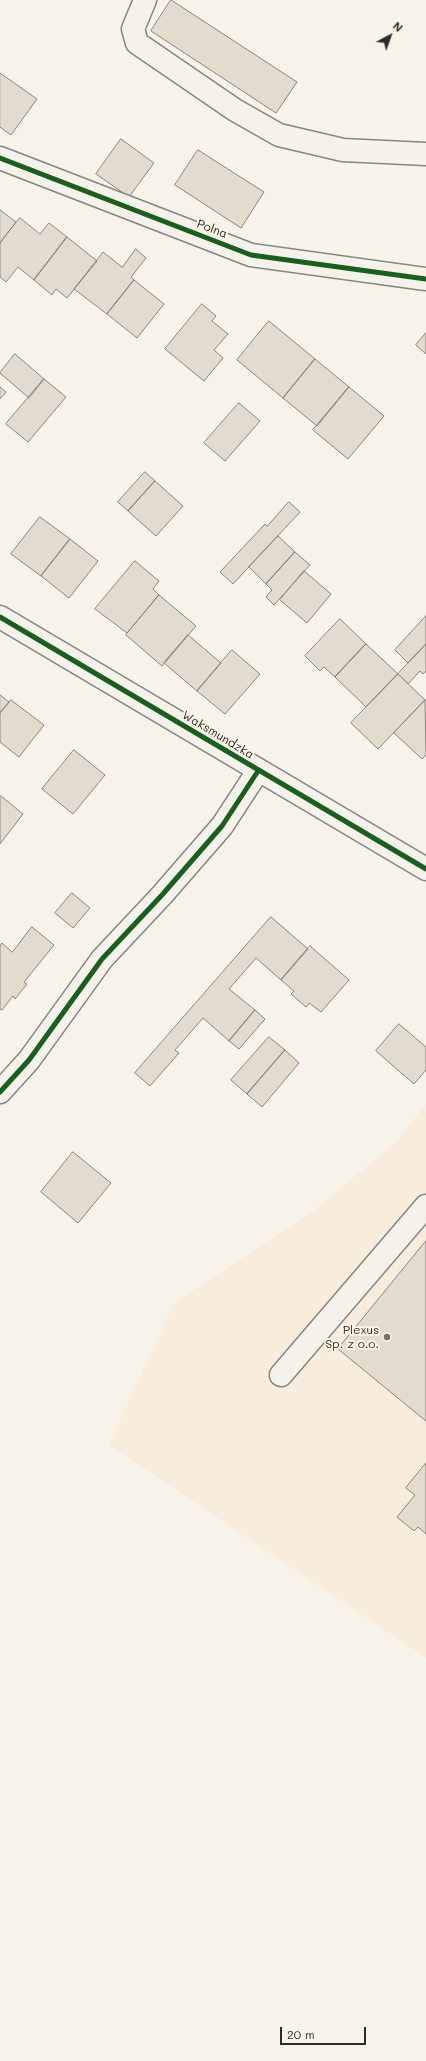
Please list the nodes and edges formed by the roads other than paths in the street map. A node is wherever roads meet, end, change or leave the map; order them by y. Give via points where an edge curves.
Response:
1 (145, 0) edge
2 (426, 154) edge
3 (0, 158) edge
4 (426, 279) edge
5 (0, 617) edge
6 (258, 771) junction
7 (426, 869) edge
8 (0, 1092) edge
9 (426, 1206) edge
10 (281, 1376) dead end

1 - 2 street via 133,29 137,43 236,110 279,135 343,150
3 - 4 street, Polna via 251,255
5 - 6 street, Waksmundzka
6 - 7 street, Waksmundzka
6 - 8 street via 222,826 162,896 102,959 29,1060
9 - 10 street

